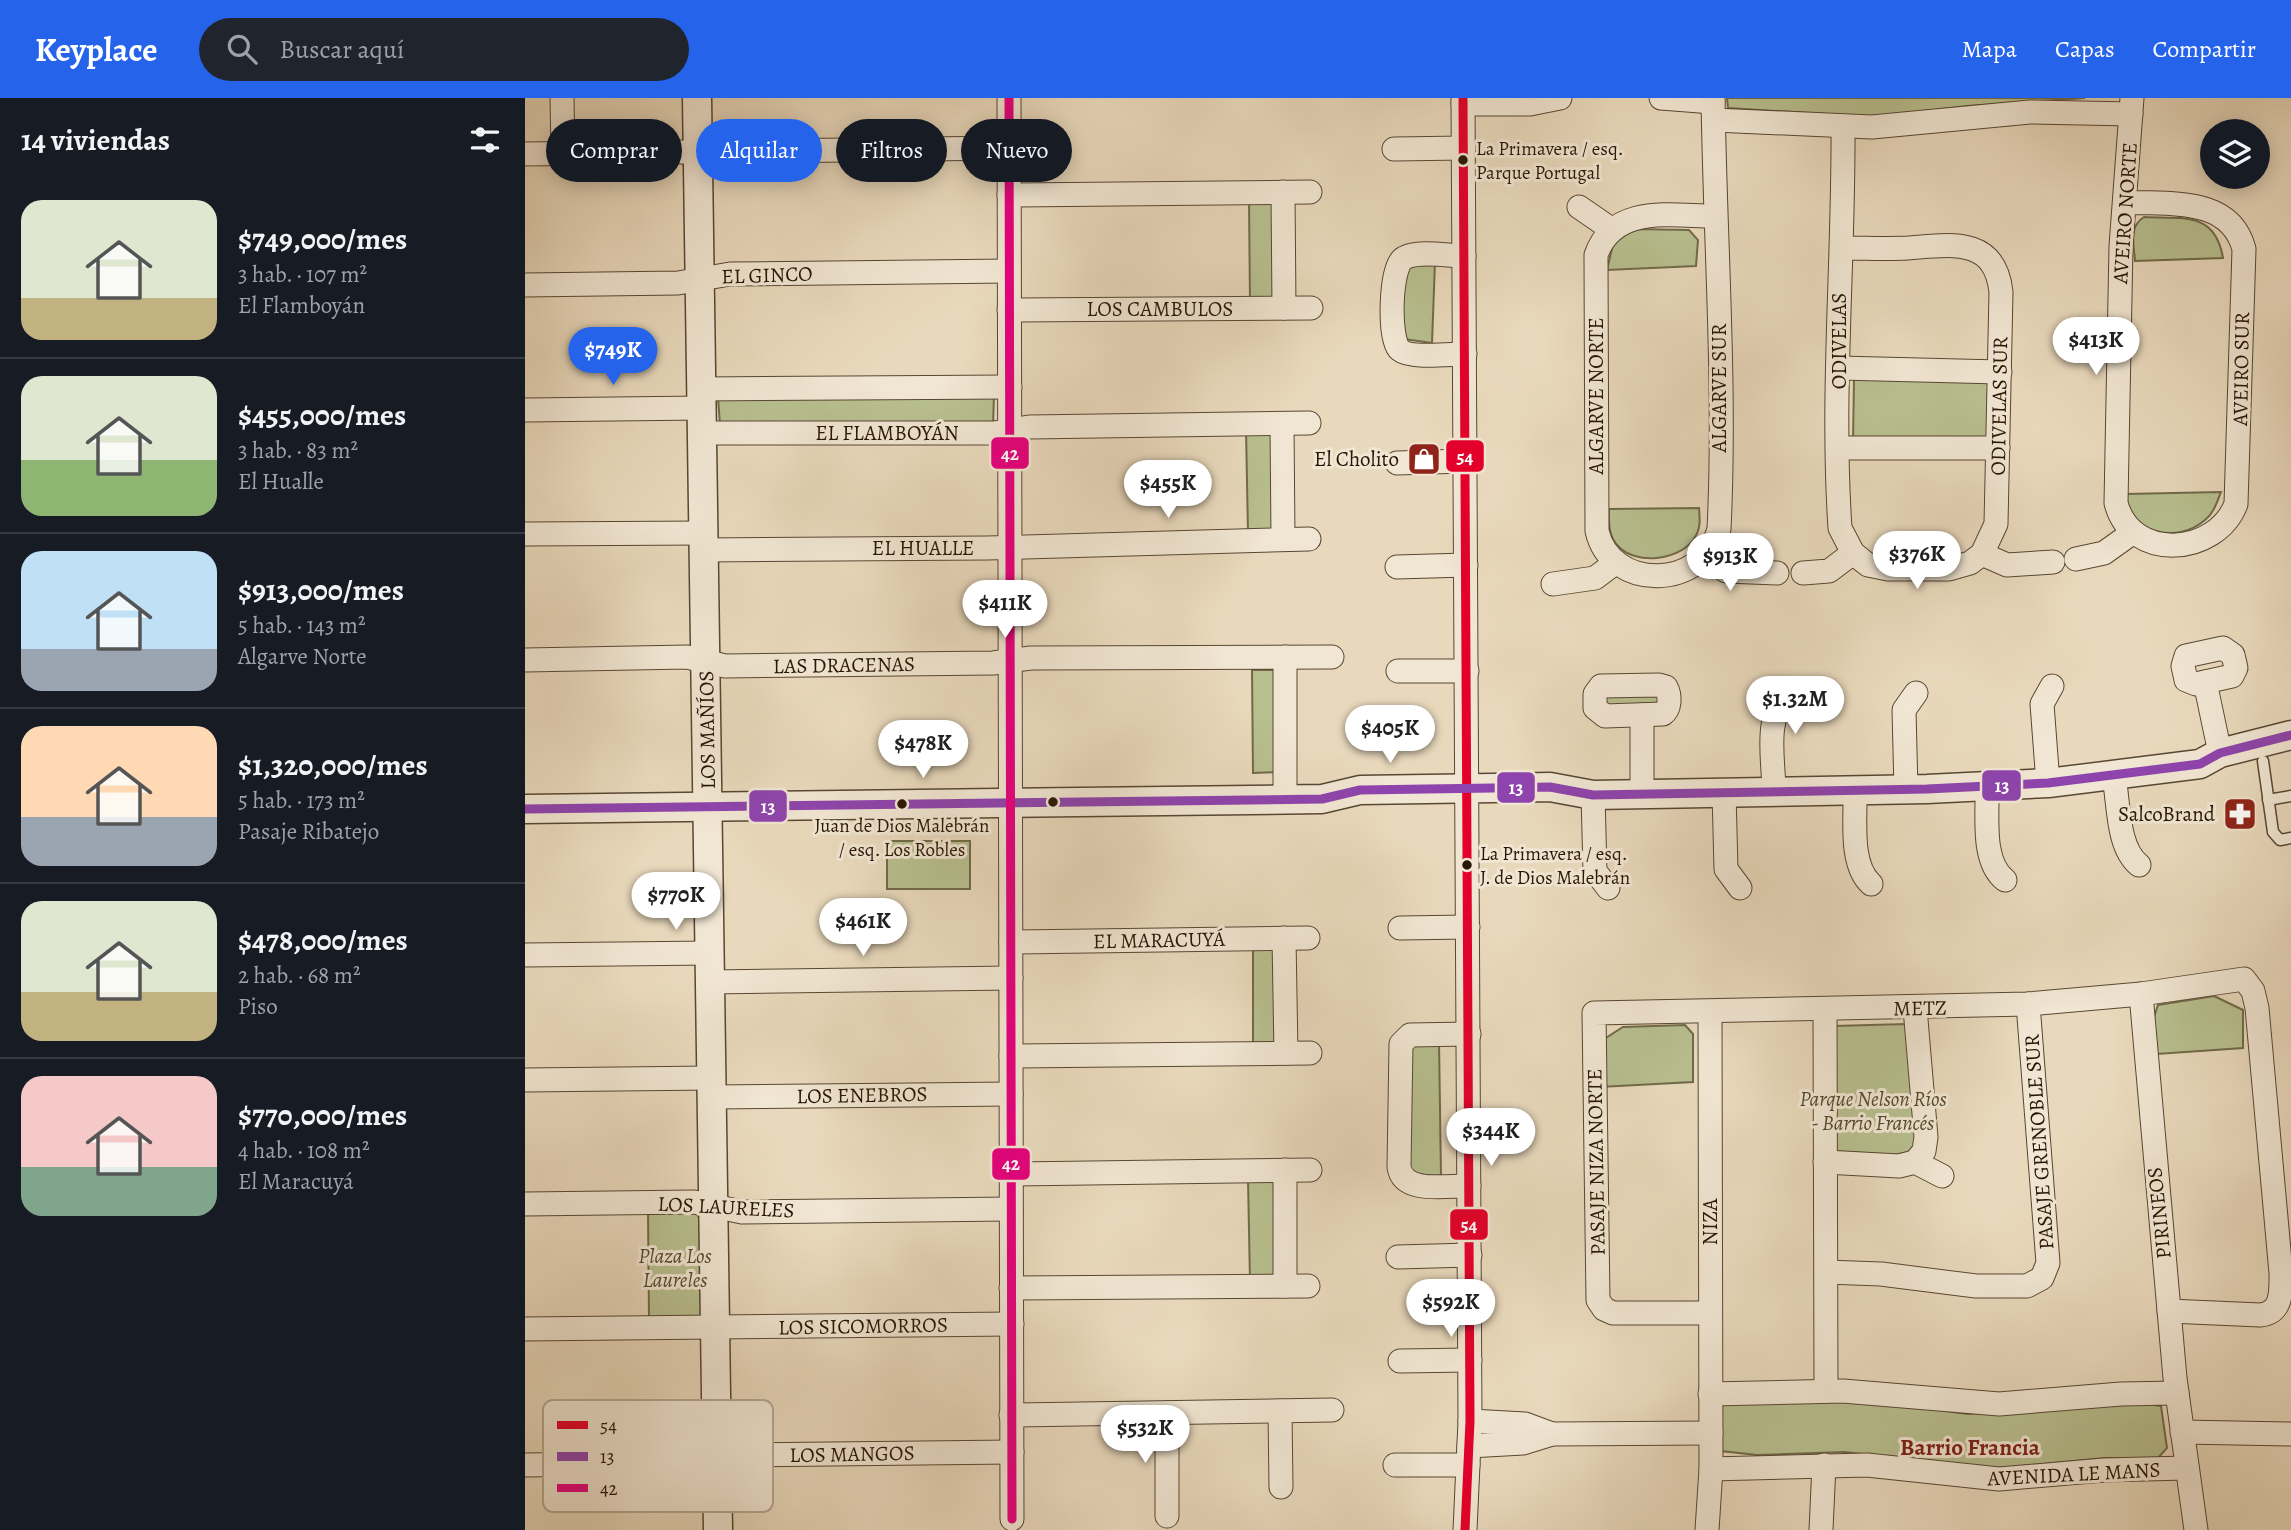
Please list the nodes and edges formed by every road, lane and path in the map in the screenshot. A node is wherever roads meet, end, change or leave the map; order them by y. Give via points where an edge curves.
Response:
1 (562, 98) edge
2 (697, 98) edge
3 (1009, 98) edge
4 (1560, 98) edge
5 (1661, 98) edge
6 (1464, 101) edge
7 (1714, 106) edge
8 (2132, 106) edge
9 (562, 119) edge
10 (698, 119) edge
11 (1009, 119) edge
12 (1843, 127) junction
13 (1464, 148) junction
14 (961, 149) edge
15 (1394, 149) dead end
16 (822, 150) edge
17 (525, 154) edge
18 (546, 154) edge
19 (699, 182) edge
20 (1009, 182) edge
21 (1283, 192) junction
22 (1310, 192) dead end
23 (1009, 195) junction
24 (2126, 202) junction
25 (1579, 207) dead end
26 (1714, 216) junction
27 (1611, 229) junction
28 (1843, 248) junction
29 (1464, 256) junction
30 (1009, 271) junction
31 (700, 279) junction
32 (525, 285) edge
33 (1284, 308) junction
34 (1311, 308) dead end
35 (1009, 310) junction
36 (1465, 354) junction
37 (1839, 368) junction
38 (2000, 372) junction
39 (1010, 387) junction
40 (525, 410) edge
41 (702, 410) junction
42 (1282, 424) junction
43 (1309, 424) dead end
44 (1010, 430) junction
45 (1839, 447) junction
46 (1998, 448) junction
47 (1466, 461) junction
48 (1397, 463) dead end
49 (2132, 533) junction
50 (525, 534) edge
51 (1283, 539) junction
52 (1309, 539) dead end
53 (704, 541) junction
54 (1010, 546) junction
55 (1853, 553) junction
56 (1982, 554) junction
57 (1706, 557) junction
58 (2076, 559) dead end
59 (2053, 562) dead end
60 (1615, 563) junction
61 (1467, 565) junction
62 (1397, 567) dead end
63 (1777, 572) dead end
64 (1803, 573) dead end
65 (1553, 584) dead end
66 (1285, 657) junction
67 (1332, 657) dead end
68 (525, 660) edge
69 (1010, 661) junction
70 (706, 662) junction
71 (1398, 671) dead end
72 (1467, 671) junction
73 (2205, 682) dead end
74 (2052, 686) dead end
75 (1916, 692) dead end
76 (1786, 697) dead end
77 (1642, 715) dead end
78 (2291, 735) edge
79 (2291, 754) edge
80 (2210, 759) junction
81 (2263, 761) junction
82 (2115, 777) junction
83 (2048, 783) junction
84 (1987, 787) junction
85 (1854, 790) junction
86 (1906, 790) junction
87 (1774, 792) junction
88 (1724, 793) junction
89 (1642, 794) junction
90 (1593, 795) junction
91 (2291, 796) edge
92 (1468, 797) junction
93 (1285, 799) junction
94 (2268, 800) junction
95 (1011, 803) junction
96 (708, 807) junction
97 (525, 809) edge
98 (2291, 838) edge
99 (2139, 865) dead end
100 (2005, 880) dead end
101 (1871, 884) dead end
102 (1608, 888) dead end
103 (1741, 888) dead end
104 (1468, 927) junction
105 (1400, 928) dead end
106 (1285, 938) junction
107 (1308, 938) dead end
108 (1011, 942) junction
109 (710, 953) junction
110 (525, 955) edge
111 (1011, 978) junction
112 (710, 982) junction
113 (2141, 994) junction
114 (2028, 1004) junction
115 (1915, 1008) junction
116 (1825, 1010) junction
117 (1710, 1012) junction
118 (1594, 1013) joint
119 (1469, 1034) junction
120 (1286, 1053) junction
121 (1310, 1053) dead end
122 (1011, 1056) junction
123 (525, 1080) edge
124 (712, 1087) junction
125 (1011, 1094) junction
126 (1825, 1162) junction
127 (1915, 1162) junction
128 (1285, 1170) junction
129 (1310, 1170) dead end
130 (1011, 1174) junction
131 (1942, 1176) dead end
132 (1469, 1186) junction
133 (525, 1205) edge
134 (713, 1206) junction
135 (1011, 1209) junction
136 (1470, 1255) junction
137 (1398, 1257) dead end
138 (1826, 1272) junction
139 (1011, 1288) junction
140 (2169, 1311) junction
141 (1710, 1313) junction
142 (1011, 1324) junction
143 (715, 1328) junction
144 (525, 1329) edge
145 (1470, 1360) junction
146 (1400, 1361) dead end
147 (1826, 1391) junction
148 (2177, 1393) junction
149 (1710, 1394) junction
150 (716, 1400) edge
151 (1332, 1410) dead end
152 (1280, 1411) junction
153 (1167, 1413) junction
154 (1011, 1415) junction
155 (1470, 1421) junction
156 (2182, 1432) junction
157 (1711, 1433) junction
158 (1552, 1434) junction
159 (2291, 1434) edge
160 (1011, 1451) junction
161 (773, 1455) edge
162 (1469, 1456) junction
163 (525, 1465) edge
164 (543, 1465) edge
165 (1395, 1465) dead end
166 (1824, 1465) junction
167 (2187, 1468) junction
168 (1711, 1469) junction
169 (1281, 1487) dead end
170 (718, 1512) edge
171 (1167, 1516) dead end
172 (1012, 1519) dead end
173 (718, 1530) edge
174 (1465, 1530) edge
175 (1707, 1530) edge
176 (1821, 1530) edge
177 (2196, 1530) edge

1 - 9 street
2 - 10 street, LOS MAÑÍOS
3 - 11 street
4 - 6 street via 1530,104
5 - 7 street
6 - 13 street
7 - 12 street
7 - 26 street, ALGARVE SUR
8 - 12 street
8 - 24 street, AVEIRO NORTE
12 - 28 street, ODIVELAS
13 - 15 street
13 - 29 street
14 - 16 street
17 - 18 street
19 - 31 street, LOS MAÑÍOS
20 - 23 street
21 - 22 street
21 - 23 street
21 - 33 street
23 - 30 street
24 - 49 street, AVEIRO NORTE via 2115,495 2122,520
24 - 49 street, AVEIRO SUR via 2215,211 2237,229 2244,249 2238,487 2233,512 2218,531 2190,542 2162,546
25 - 27 street
26 - 27 street via 1636,217
26 - 57 street, ALGARVE SUR via 1719,275 1719,519 1716,539
27 - 60 street, ALGARVE NORTE via 1599,244 1595,265 1596,521 1601,544
28 - 37 street, ODIVELAS via 1838,287
28 - 38 street, ODIVELAS SUR via 1961,245 1987,258 2001,292
29 - 36 street
29 - 36 street via 1409,256 1399,261 1394,274 1394,336 1406,353
30 - 31 street, EL GINCO via 730,274
30 - 35 street
31 - 32 street, EL GINCO
31 - 41 street, LOS MAÑÍOS
33 - 34 street, LOS CAMBULOS
33 - 35 street, LOS CAMBULOS
35 - 39 street
36 - 47 street
37 - 38 street
37 - 45 street, ODIVELAS
38 - 46 street, ODIVELAS SUR
39 - 41 street, EL FLAMBOYÁN
39 - 44 street
40 - 41 street, EL FLAMBOYÁN
41 - 44 street, EL FLAMBOYÁN via 994,433
41 - 53 street, LOS MAÑÍOS
42 - 43 street, EL FLAMBOYÁN
42 - 44 street, EL FLAMBOYÁN
42 - 51 street
44 - 54 street
45 - 46 street
45 - 55 street, ODIVELAS via 1840,528
46 - 56 street, ODIVELAS SUR via 1996,524
47 - 48 street
47 - 61 street
49 - 58 street via 2104,553
50 - 53 street, EL HUALLE
51 - 52 street, EL HUALLE
51 - 54 street, EL HUALLE
53 - 54 street, EL HUALLE
53 - 70 street, LOS MAÑÍOS
54 - 69 street
55 - 56 street via 1868,565 1888,569 1960,567
55 - 64 street via 1829,571
56 - 59 street via 2007,565
57 - 60 street via 1693,568 1672,574 1634,572
57 - 63 street via 1726,570
60 - 65 street via 1595,578
61 - 62 street
61 - 72 street
66 - 67 street, LAS DRACENAS
66 - 69 street, LAS DRACENAS
66 - 93 street
68 - 70 street, LAS DRACENAS via 687,657
69 - 70 street, LAS DRACENAS via 739,666
69 - 95 street
70 - 96 street, LOS MAÑÍOS
71 - 72 street
72 - 92 street
73 - 80 street
74 - 83 street via 2042,704
75 - 86 street via 1904,710
76 - 87 street via 1773,722
77 - 89 street
78 - 80 street
79 - 81 street
80 - 81 street via 2222,768
80 - 82 street
81 - 94 lane
82 - 83 street
82 - 99 street via 2125,844
83 - 84 street
84 - 86 street
84 - 100 street via 1990,855
85 - 86 street
85 - 87 street
85 - 101 street via 1858,861
87 - 88 street
88 - 89 street
88 - 103 street via 1726,869
89 - 90 street
90 - 92 street via 1564,803
90 - 102 street via 1595,871
91 - 94 lane
92 - 93 street via 1360,807 1322,799
92 - 104 street
93 - 95 street
94 - 98 lane via 2274,836
95 - 96 street
95 - 108 street
96 - 97 street
96 - 109 street, LOS MAÑÍOS
104 - 105 street
104 - 119 street
106 - 107 street, EL MARACUYÁ
106 - 108 street, EL MARACUYÁ
106 - 120 street
108 - 111 street
109 - 110 street
109 - 112 street, LOS MAÑÍOS
111 - 112 street
111 - 122 street
112 - 124 street, LOS MAÑÍOS
113 - 114 street, METZ
113 - 140 street, PIRINEOS
113 - 140 street, METZ via 2244,979 2253,991 2281,1273 2279,1303 2272,1311 2260,1315
114 - 115 street, METZ
114 - 138 street, PASAJE GRENOBLE SUR via 2048,1263 2042,1278 2028,1286 1987,1286
115 - 116 street, METZ
115 - 127 street via 1926,1137 1924,1151
116 - 117 street, METZ
116 - 126 street
117 - 118 street, METZ
117 - 141 street, NIZA
118 - 141 street, PASAJE NIZA NORTE via 1598,1295 1604,1309 1613,1314
119 - 132 street
119 - 132 street via 1410,1035 1401,1044 1399,1167 1411,1184
120 - 121 street
120 - 122 street
122 - 125 street
123 - 124 street, LOS ENEBROS
124 - 125 street, LOS ENEBROS
124 - 134 street, LOS MAÑÍOS
125 - 130 street
126 - 127 street via 1899,1166
126 - 138 street
127 - 131 street
128 - 129 street
128 - 130 street
128 - 139 street via 1296,1286
130 - 135 street
132 - 136 street
133 - 134 street, LOS LAURELES via 694,1202
134 - 135 street, LOS LAURELES via 742,1212
134 - 143 street, LOS MAÑÍOS
135 - 139 street
136 - 137 street
136 - 145 street
138 - 147 street
139 - 142 street
140 - 148 street, PIRINEOS
141 - 149 street, NIZA
142 - 143 street, LOS SICOMORROS
142 - 154 street
143 - 144 street, LOS SICOMORROS
143 - 150 street, LOS MAÑÍOS
145 - 146 street
145 - 155 street
147 - 148 street via 1999,1404
147 - 149 street
148 - 156 street, PIRINEOS
149 - 157 street, NIZA
151 - 152 street
152 - 153 street
152 - 169 street
153 - 154 street
153 - 171 street
154 - 160 street
155 - 158 street via 1525,1424
155 - 162 street
156 - 159 street
156 - 167 street, PIRINEOS
157 - 158 street
157 - 168 street, NIZA
158 - 162 street
160 - 161 street, LOS MANGOS
160 - 172 street
162 - 165 street
162 - 174 street
163 - 164 street, LOS MANGOS
166 - 167 street, AVENIDA LE MANS via 1999,1479
166 - 168 street, AVENIDA LE MANS
166 - 176 street
167 - 177 street, PIRINEOS
168 - 175 street, NIZA
170 - 173 street, LOS MAÑÍOS

